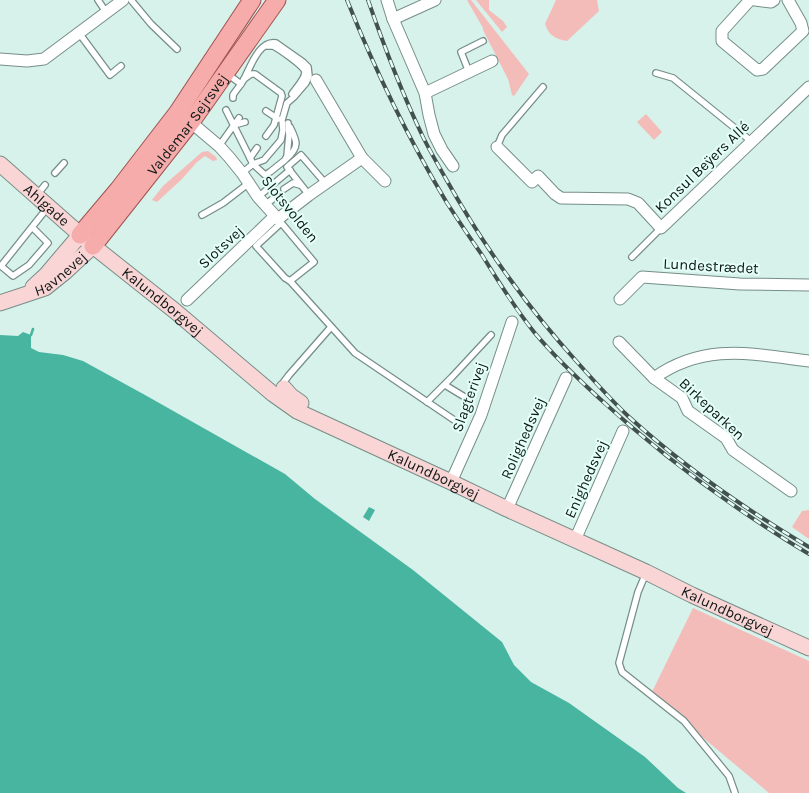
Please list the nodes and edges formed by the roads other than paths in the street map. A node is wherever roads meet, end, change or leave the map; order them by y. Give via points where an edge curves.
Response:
1 (98, 0) edge
2 (123, 0) edge
3 (132, 0) edge
4 (252, 0) edge
5 (277, 0) edge
6 (387, 0) edge
7 (435, 0) edge
8 (750, 0) edge
9 (755, 0) edge
10 (774, 0) edge
11 (788, 0) edge
12 (106, 12) junction
13 (393, 19) junction
14 (79, 34) junction
15 (484, 41) dead end
16 (177, 49) dead end
17 (0, 59) edge
18 (492, 61) dead end
19 (121, 66) dead end
20 (225, 72) junction
21 (469, 72) junction
22 (656, 73) dead end
23 (316, 80) dead end
24 (242, 82) junction
25 (543, 87) dead end
26 (809, 87) edge
27 (425, 93) junction
28 (233, 98) dead end
29 (226, 110) dead end
30 (266, 111) dead end
31 (232, 114) dead end
32 (283, 114) junction
33 (184, 117) junction
34 (238, 118) dead end
35 (275, 118) junction
36 (282, 120) junction
37 (245, 122) dead end
38 (234, 125) junction
39 (266, 136) dead end
40 (751, 141) junction
41 (219, 146) junction
42 (497, 147) joint
43 (257, 148) dead end
44 (250, 158) junction
45 (362, 158) junction
46 (0, 164) edge
47 (64, 164) dead end
48 (253, 164) junction
49 (453, 166) dead end
50 (290, 170) junction
51 (55, 173) dead end
52 (242, 173) junction
53 (385, 182) dead end
54 (250, 183) junction
55 (326, 184) junction
56 (284, 189) dead end
57 (306, 191) junction
58 (266, 200) junction
59 (48, 207) junction
60 (202, 215) dead end
61 (278, 219) junction
62 (32, 226) junction
63 (661, 228) junction
64 (80, 235) junction
65 (93, 246) junction
66 (632, 257) dead end
67 (290, 281) junction
68 (809, 285) edge
69 (23, 295) junction
70 (620, 298) dead end
71 (187, 300) dead end
72 (0, 303) edge
73 (512, 322) dead end
74 (331, 327) junction
75 (490, 335) dead end
76 (619, 342) dead end
77 (809, 362) edge
78 (566, 378) dead end
79 (654, 378) junction
80 (445, 385) junction
81 (284, 388) joint
82 (468, 399) dead end
83 (427, 402) junction
84 (460, 424) dead end
85 (325, 425) junction
86 (624, 431) dead end
87 (451, 482) junction
88 (791, 491) dead end
89 (507, 509) junction
90 (575, 540) junction
91 (646, 572) junction
92 (809, 648) edge
93 (735, 793) edge

1 - 12 lane
2 - 12 street
3 - 16 lane via 151,24
4 - 33 main road, Valdemar Sejrsvej
5 - 20 main road, Valdemar Sejrsvej
6 - 13 street
7 - 13 street
8 - 11 street via 722,31 722,41 757,70 763,69 802,31 801,23
9 - 10 street
12 - 14 street
13 - 27 street
14 - 17 street via 40,61
14 - 19 lane via 110,74
15 - 21 lane via 461,52
18 - 21 street
20 - 24 lane
20 - 33 main road, Valdemar Sejrsvej
21 - 27 street
22 - 40 lane via 673,78
23 - 45 street
24 - 28 lane
24 - 32 lane via 248,68 265,46 272,46 296,62 305,74
24 - 35 lane via 251,74 255,74 281,93
25 - 42 lane, Konsul Beÿers Allé via 502,134
26 - 40 street, Konsul Beÿers Allé
27 - 49 street via 434,134
29 - 38 lane
30 - 35 lane
31 - 38 lane
32 - 36 lane
32 - 48 lane via 289,129 288,153 285,160 265,175
33 - 41 street, Slotsvolden
33 - 64 main road, Valdemar Sejrsvej
33 - 65 main road, Valdemar Sejrsvej
34 - 38 lane
35 - 36 lane
35 - 39 lane via 274,125
36 - 48 lane via 281,140 264,160
37 - 38 lane
38 - 41 lane
38 - 44 lane
40 - 63 street, Konsul Beÿers Allé
41 - 52 street, Slotsvolden
42 - 63 street, Konsul Beÿers Allé via 532,182 538,176 561,198 628,199 638,203
43 - 44 lane
44 - 48 lane
45 - 53 street
45 - 55 street, Slotsvej
46 - 59 street, Ahlgade via 41,190
47 - 51 lane
48 - 52 lane
50 - 55 lane via 287,167 301,155
50 - 57 lane
50 - 58 lane
52 - 54 street, Slotsvolden
54 - 58 street, Slotsvolden
54 - 60 lane
55 - 57 street, Slotsvej
56 - 57 lane via 293,183
57 - 61 street, Slotsvej
58 - 61 street, Slotsvolden
59 - 62 lane
59 - 64 street, Ahlgade
61 - 67 lane via 256,246
61 - 67 lane, Slotsvolden via 314,262
61 - 71 street, Slotsvej
62 - 62 lane via 1,266 13,276 30,265 48,243
63 - 66 lane
64 - 65 street, Ahlgade
64 - 69 street, Havnevej via 46,275
65 - 69 street, Havnevej via 53,282
65 - 85 street, Kalundborgvej via 273,394
67 - 74 lane
68 - 70 street, Lundestrædet via 740,284 642,277
69 - 72 street, Havnevej
73 - 87 street, Slagterivej via 481,414
74 - 81 lane via 285,380 282,386
74 - 83 lane via 355,353
75 - 80 lane
76 - 79 street, Birkeparken
77 - 79 street via 733,352 712,354 683,361
78 - 89 street, Rolighedsvej
79 - 88 street, Birkeparken via 682,398 688,411 726,438 733,450
80 - 82 lane
80 - 83 lane
81 - 85 street via 291,396 315,411
83 - 84 lane
85 - 87 street, Kalundborgvej
86 - 90 street, Enighedsvej
87 - 89 street, Kalundborgvej
89 - 90 street, Kalundborgvej
90 - 91 street, Kalundborgvej
91 - 92 street, Kalundborgvej
91 - 93 lane via 638,592 619,663 620,668 684,721 729,776

